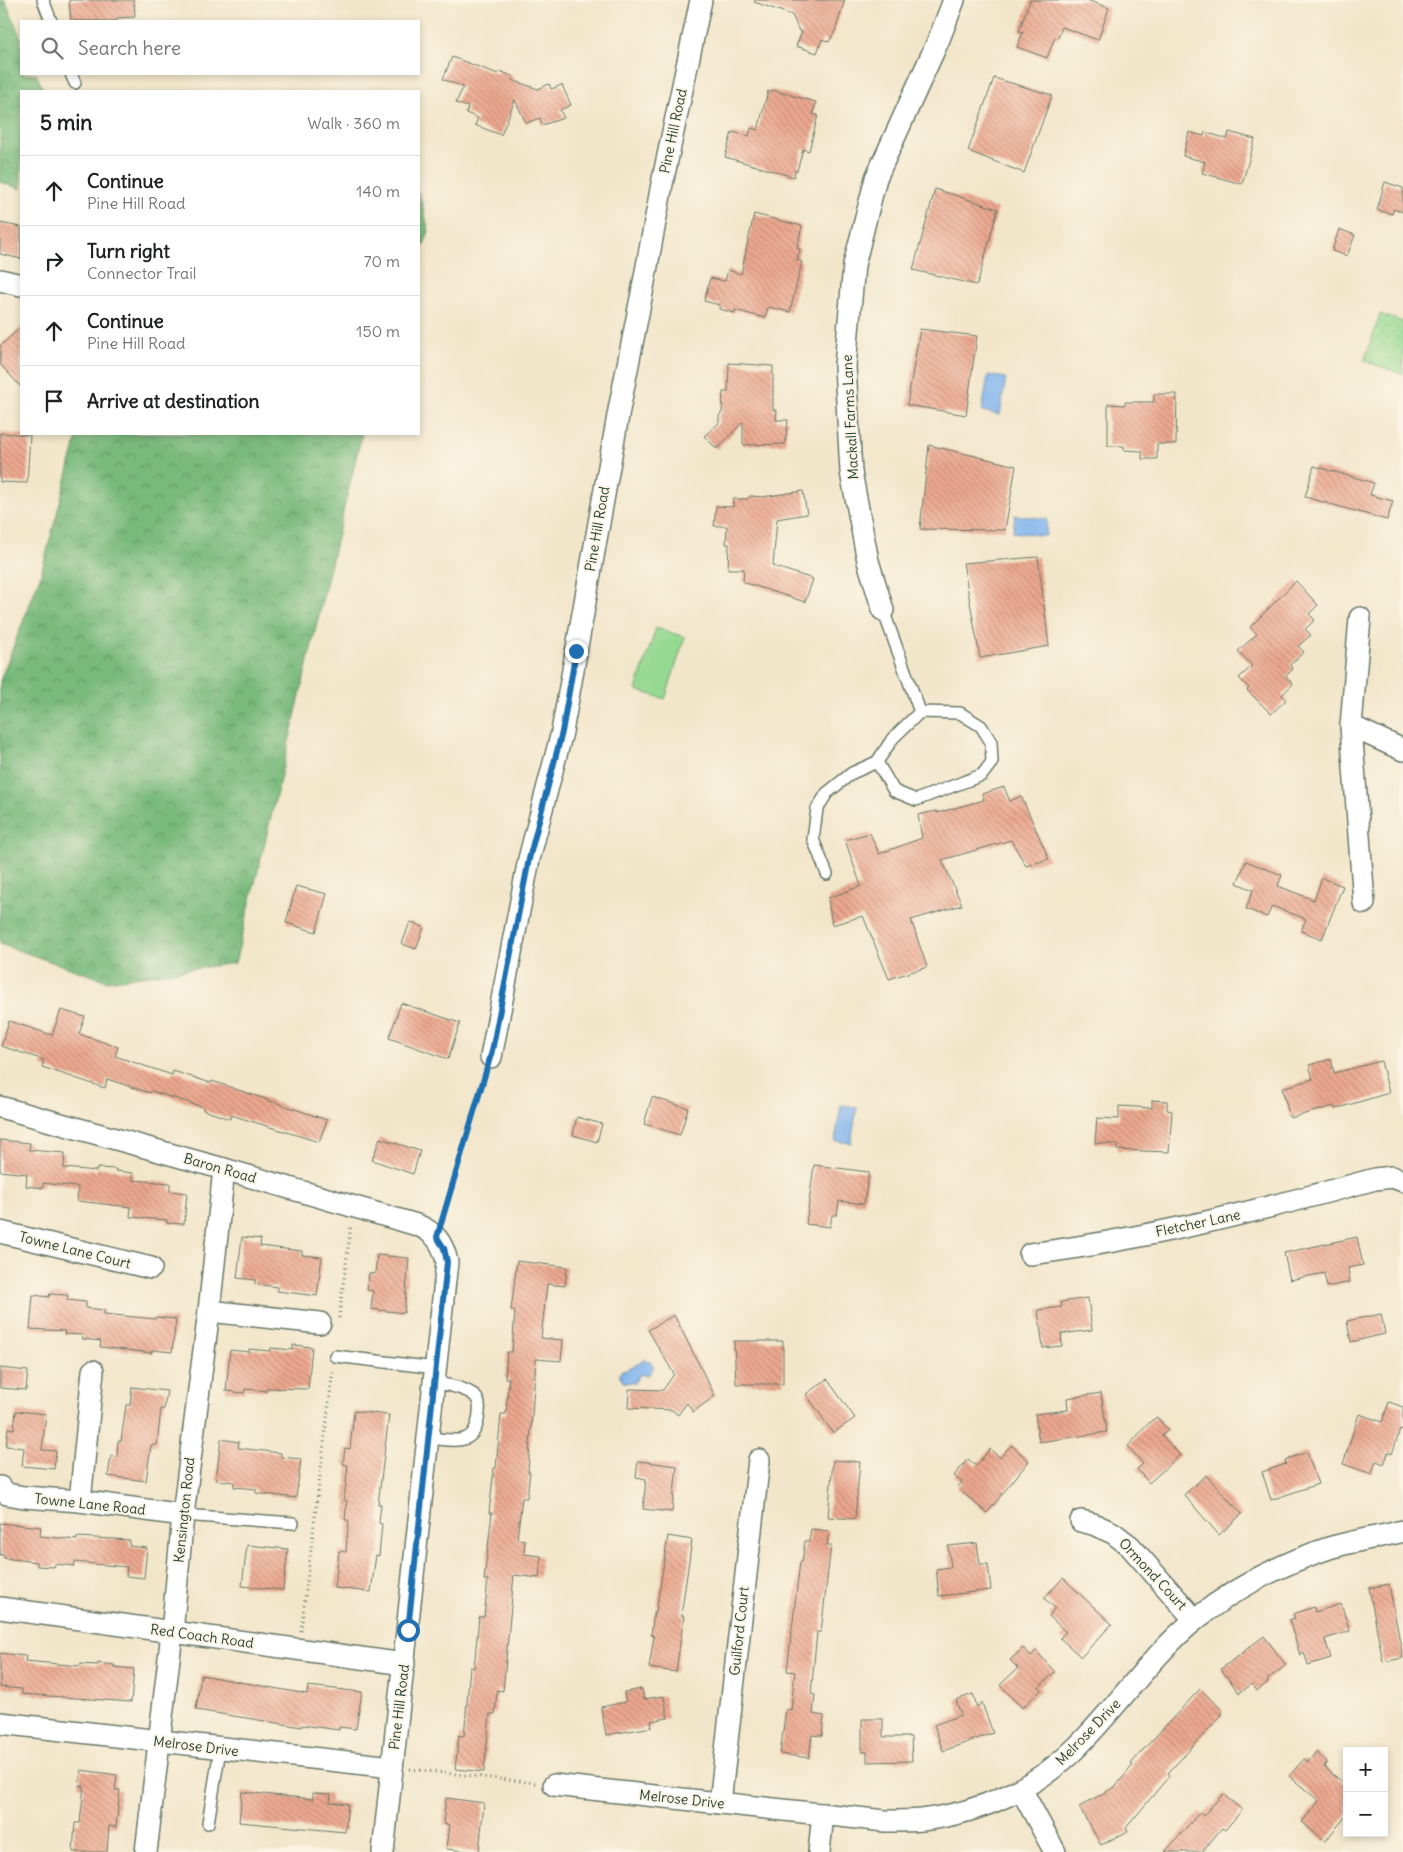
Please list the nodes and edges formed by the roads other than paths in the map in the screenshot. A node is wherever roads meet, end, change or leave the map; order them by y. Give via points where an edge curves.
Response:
1 (43, 0) edge
2 (701, 0) edge
3 (954, 0) edge
4 (51, 20) edge
5 (0, 280) edge
6 (20, 285) edge
7 (883, 610) joint
8 (1360, 618) dead end
9 (920, 712) junction
10 (1351, 726) junction
11 (1403, 750) edge
12 (877, 762) junction
13 (827, 874) dead end
14 (1364, 903) dead end
15 (491, 1054) road end
16 (0, 1107) edge
17 (224, 1169) junction
18 (1403, 1181) edge
19 (0, 1232) edge
20 (437, 1237) joint
21 (1030, 1254) dead end
22 (151, 1268) dead end
23 (209, 1311) junction
24 (329, 1321) road end
25 (335, 1356) road end
26 (93, 1371) dead end
27 (435, 1375) junction
28 (428, 1438) junction
29 (759, 1460) dead end
30 (0, 1486) edge
31 (80, 1501) junction
32 (183, 1515) junction
33 (1081, 1520) dead end
34 (293, 1523) dead end
35 (1403, 1531) edge
36 (0, 1608) edge
37 (1195, 1620) junction
38 (172, 1633) junction
39 (404, 1664) junction
40 (0, 1723) edge
41 (159, 1742) junction
42 (220, 1749) junction
43 (392, 1767) junction
44 (554, 1785) road end
45 (1021, 1789) junction
46 (720, 1803) junction
47 (823, 1814) junction
48 (208, 1823) dead end
49 (146, 1852) edge
50 (383, 1852) edge
51 (819, 1852) edge
52 (1055, 1852) edge

1 - 4 lane
2 - 15 street, Pine Hill Road via 619,410 562,732 529,859
3 - 7 street, Mackall Farms Lane via 876,178 854,265 845,366 851,472 868,561
5 - 6 street
7 - 9 lane
8 - 10 street
9 - 12 lane via 893,738
9 - 12 lane via 960,712 981,726 991,742 992,762 982,775 916,800 894,791
10 - 11 street
10 - 14 street
12 - 13 lane via 852,773 827,793 817,809 814,839
16 - 17 street, Baron Road
17 - 20 street, Baron Road via 417,1225
17 - 23 street, Kensington Road
18 - 21 street, Fletcher Lane via 1392,1177 1365,1182 1233,1216
19 - 22 street, Towne Lane Court
20 - 27 street, Pine Hill Road via 447,1262
23 - 24 street
23 - 32 street, Kensington Road
25 - 27 lane
26 - 31 street
27 - 28 street, Pine Hill Road
27 - 28 lane via 476,1396 480,1406 478,1424 474,1434 464,1439
28 - 39 street, Pine Hill Road
29 - 46 street, Guilford Court
30 - 31 street, Towne Lane Road via 7,1494
31 - 32 street, Towne Lane Road
32 - 34 lane
32 - 38 street, Kensington Road
33 - 37 street, Ormond Court via 1113,1533 1130,1546
35 - 37 street, Melrose Drive via 1330,1548 1292,1562 1223,1598
36 - 38 street, Red Coach Road
37 - 45 street, Melrose Drive via 1167,1646 1077,1747
38 - 39 street, Red Coach Road
38 - 41 street, Kensington Road
39 - 43 street, Pine Hill Road
40 - 41 street, Melrose Drive
41 - 42 street, Melrose Drive
41 - 49 street, Kensington Road
42 - 43 street, Melrose Drive
42 - 48 lane
43 - 50 street, Pine Hill Road
44 - 46 street, Melrose Drive
45 - 47 street, Melrose Drive via 971,1810 921,1820 884,1821
45 - 52 street
46 - 47 street, Melrose Drive
47 - 51 street

